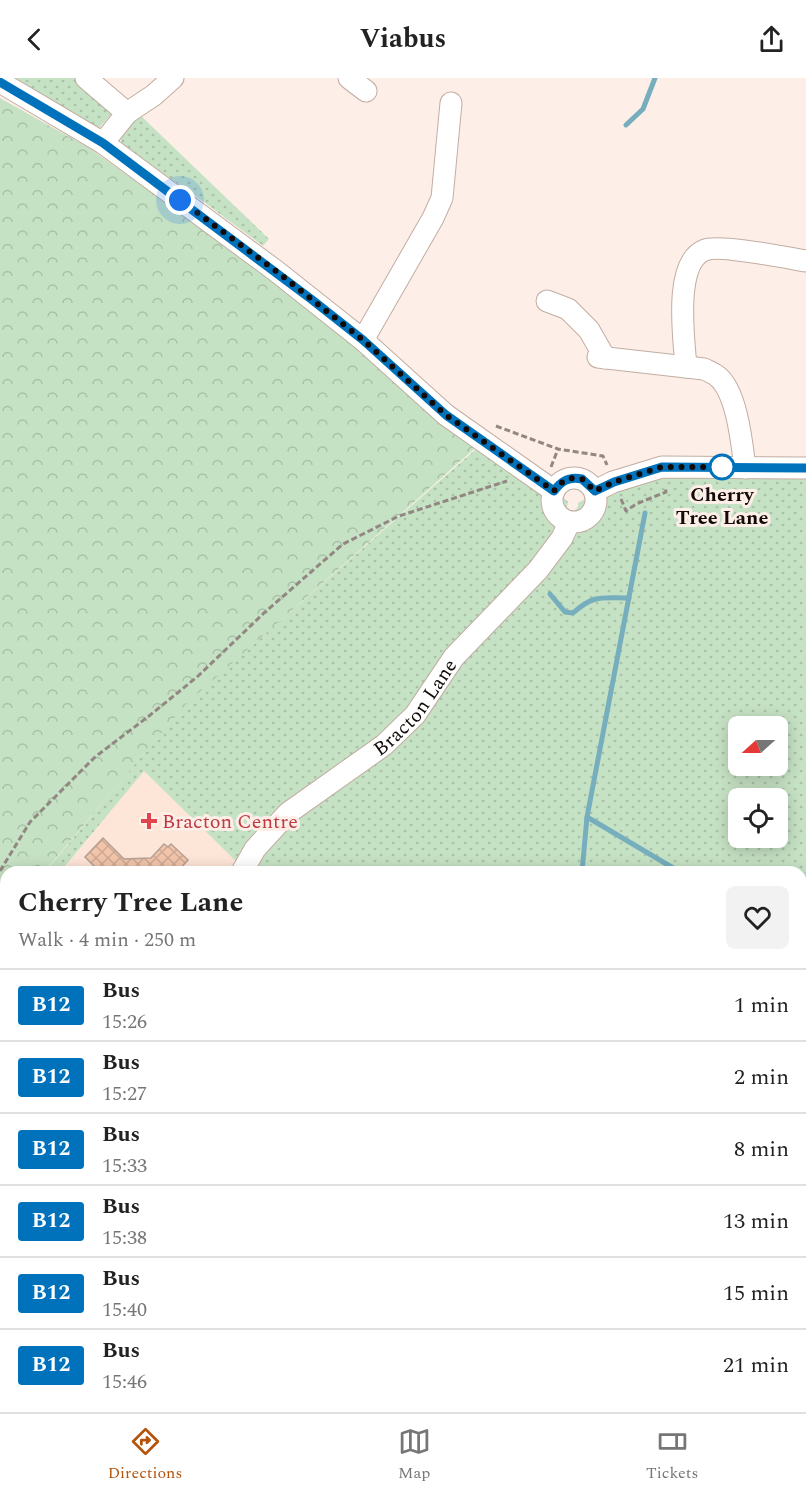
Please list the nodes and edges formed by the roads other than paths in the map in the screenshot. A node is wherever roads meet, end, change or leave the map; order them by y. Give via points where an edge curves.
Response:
1 (86, 78) edge
2 (173, 78) edge
3 (349, 78) edge
4 (0, 82) edge
5 (366, 91) dead end
6 (451, 103) dead end
7 (127, 113) junction
8 (103, 143) junction
9 (806, 261) edge
10 (547, 301) dead end
11 (363, 340) junction
12 (686, 367) junction
13 (745, 468) junction
14 (806, 468) edge
15 (604, 486) junction
16 (554, 491) junction
17 (569, 523) junction
18 (245, 866) edge

1 - 7 street
2 - 7 street
3 - 5 street
4 - 8 street
6 - 11 street via 442,198
7 - 8 street
8 - 11 street
9 - 12 street via 707,248 695,255 686,274 682,312
10 - 12 street via 568,309 589,330 601,358
11 - 16 street via 446,415
12 - 13 street via 718,376 731,397
13 - 14 street
13 - 15 street via 662,467
15 - 16 street via 575,477 563,481
15 - 17 street via 591,514 582,522
16 - 17 street via 552,502 556,511
17 - 18 street, Bracton Lane via 538,570 454,657 415,715 384,745 288,813 255,849

